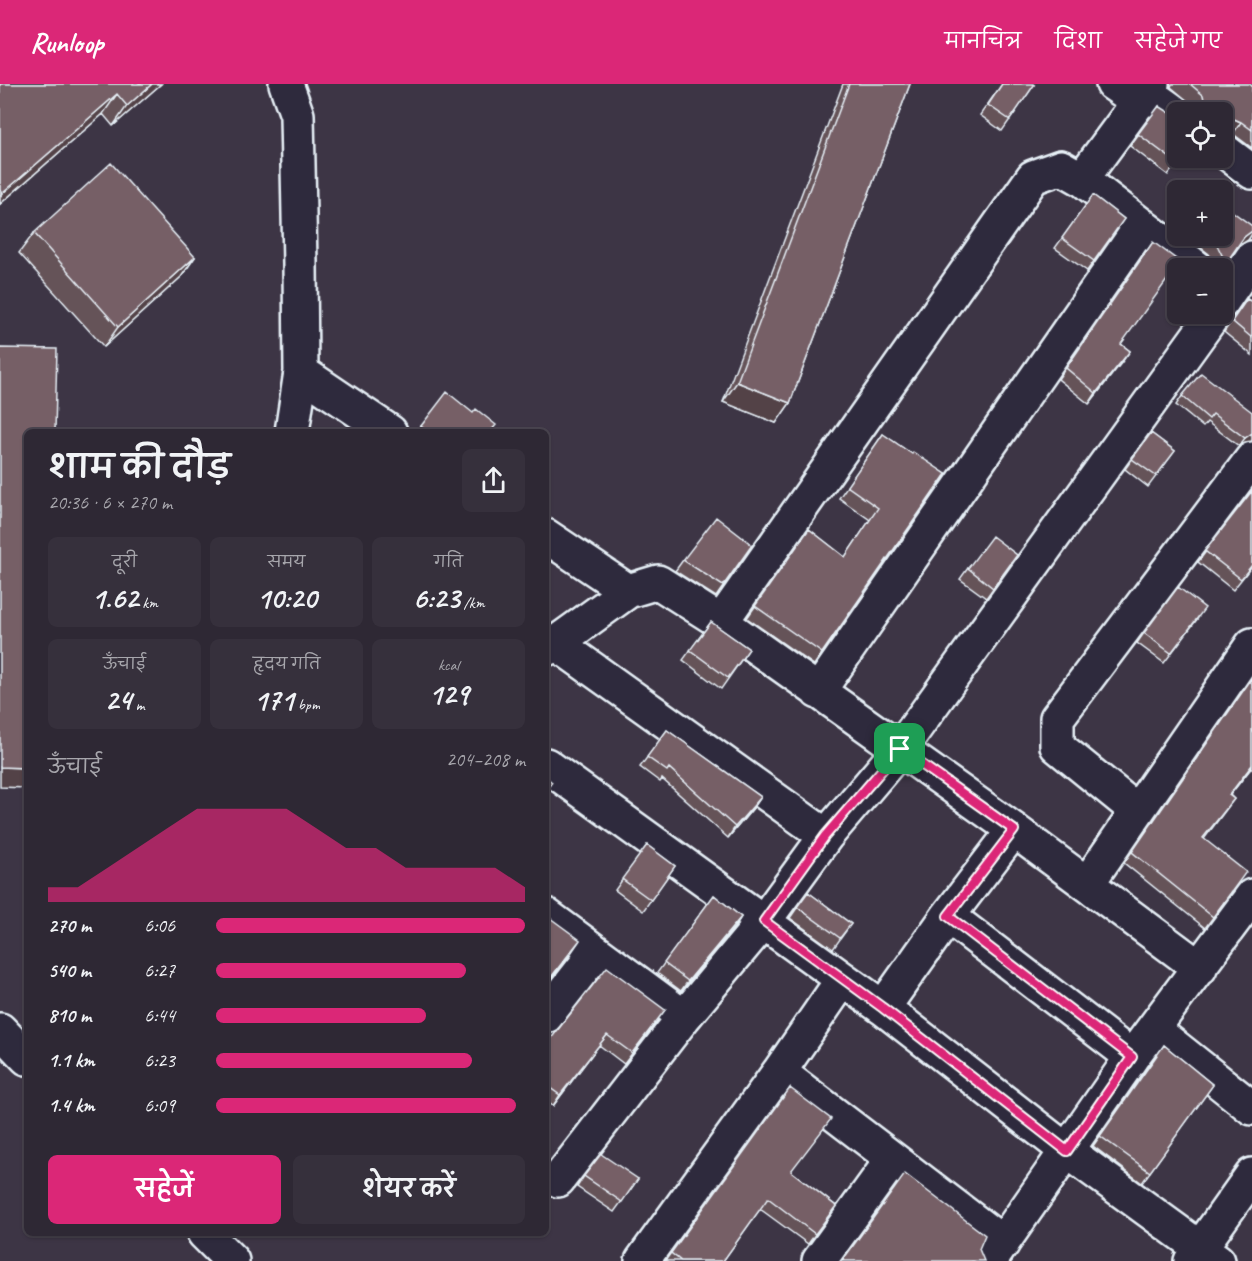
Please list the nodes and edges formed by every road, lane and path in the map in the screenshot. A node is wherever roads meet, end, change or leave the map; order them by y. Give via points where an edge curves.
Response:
1 (286, 84) edge
2 (314, 84) edge
3 (1137, 90) edge
4 (1167, 108) edge
5 (297, 115) junction
6 (1233, 157) edge
7 (1252, 172) edge
8 (1082, 179) junction
9 (1142, 225) junction
10 (1184, 258) edge
11 (1252, 258) edge
12 (1233, 293) edge
13 (1212, 324) edge
14 (301, 372) junction
15 (292, 429) edge
16 (386, 429) edge
17 (1252, 459) edge
18 (549, 538) edge
19 (628, 591) junction
20 (721, 622) junction
21 (1252, 645) edge
22 (551, 646) edge
23 (818, 692) junction
24 (900, 749) junction
25 (549, 767) edge
26 (1137, 811) junction
27 (1014, 830) junction
28 (825, 836) junction
29 (1087, 884) junction
30 (1252, 896) edge
31 (948, 916) junction
32 (549, 917) edge
33 (764, 921) junction
34 (596, 952) junction
35 (1200, 968) junction
36 (843, 979) junction
37 (883, 1008) junction
38 (549, 1012) edge
39 (684, 1017) junction
40 (1154, 1030) junction
41 (1132, 1057) junction
42 (779, 1072) junction
43 (1249, 1099) edge
44 (1067, 1151) junction
45 (891, 1160) junction
46 (1252, 1175) edge
47 (558, 1180) dead end
48 (207, 1236) edge
49 (996, 1252) edge
50 (1203, 1257) edge
51 (232, 1261) edge
52 (642, 1261) edge
53 (819, 1261) edge

1 - 5 street
2 - 5 street
3 - 4 street
3 - 8 street
5 - 14 street
6 - 7 street
8 - 9 street
8 - 20 street via 1061,167 1033,177
9 - 10 street
9 - 23 street
11 - 12 street
13 - 24 street
14 - 15 street
14 - 16 street
17 - 26 street via 1057,718 1057,746
18 - 19 street
19 - 20 street via 658,582
19 - 22 street
20 - 23 street
21 - 26 street
22 - 28 street
23 - 24 street
24 - 27 street
24 - 28 street
25 - 33 street
26 - 29 street
27 - 29 street
27 - 31 street
28 - 33 street
29 - 35 street
30 - 35 street
31 - 37 street
31 - 41 street
32 - 34 street
33 - 36 street
33 - 39 street
34 - 38 street
34 - 39 street
35 - 40 street
36 - 37 street
36 - 42 street
37 - 44 street
39 - 47 street
40 - 41 street
40 - 43 street
41 - 44 street
42 - 45 street
42 - 52 street
44 - 49 street
44 - 50 street
45 - 49 street
45 - 53 street
46 - 50 street
48 - 51 street

